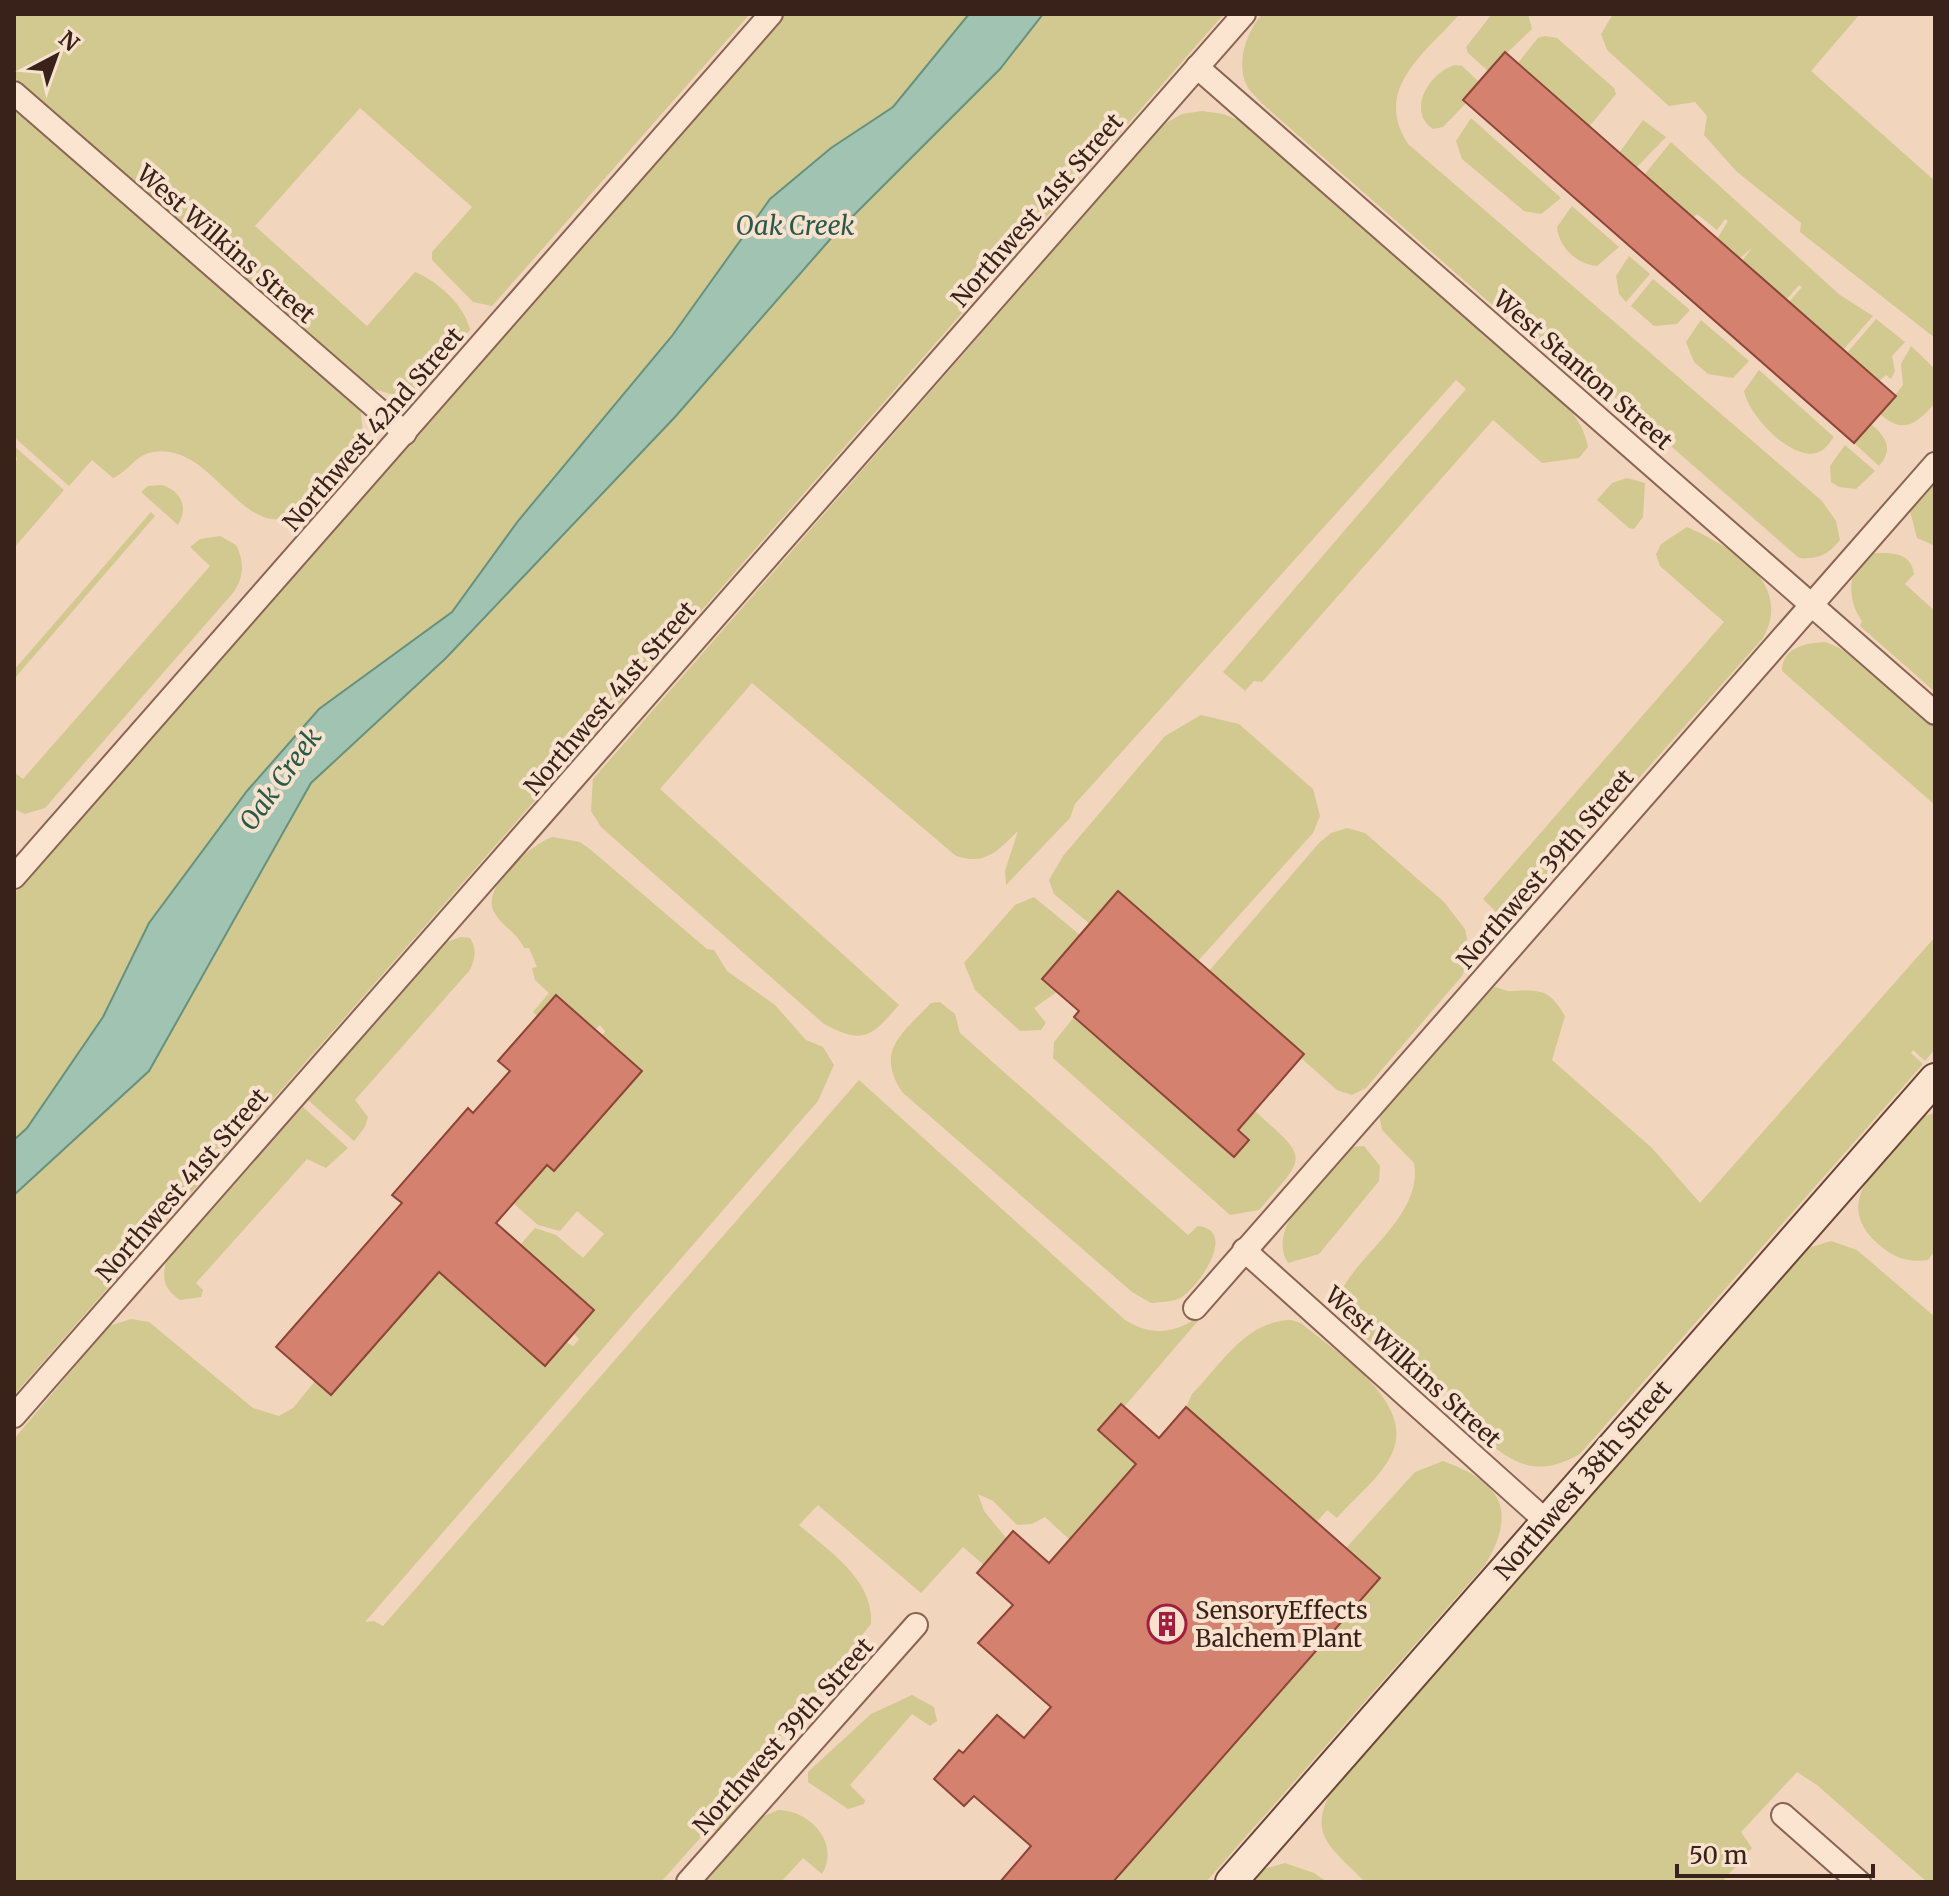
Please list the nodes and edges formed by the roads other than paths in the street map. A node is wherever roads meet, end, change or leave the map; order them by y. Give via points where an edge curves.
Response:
1 (771, 14) edge
2 (1244, 14) edge
3 (1197, 67) junction
4 (14, 93) edge
5 (405, 433) junction
6 (1935, 464) edge
7 (1812, 604) junction
8 (1935, 713) edge
9 (14, 877) edge
10 (1935, 1079) edge
11 (1244, 1250) junction
12 (1195, 1308) dead end
13 (14, 1416) edge
14 (1547, 1522) junction
15 (916, 1625) dead end
16 (1783, 1815) dead end
17 (688, 1882) edge
18 (1231, 1882) edge
19 (1859, 1882) edge

1 - 5 street, Northwest 42nd Street
2 - 3 street, Northwest 41st Street
3 - 7 street, West Stanton Street
3 - 13 street, Northwest 41st Street
4 - 5 street, West Wilkins Street
5 - 9 street, Northwest 42nd Street
6 - 7 street, Northwest 39th Street
7 - 8 street, West Stanton Street
7 - 11 street, Northwest 39th Street
10 - 14 main road, Northwest 38th Street
11 - 12 street, Northwest 39th Street
11 - 14 street, West Wilkins Street
14 - 18 main road, Northwest 38th Street
15 - 17 street, Northwest 39th Street
16 - 19 street

